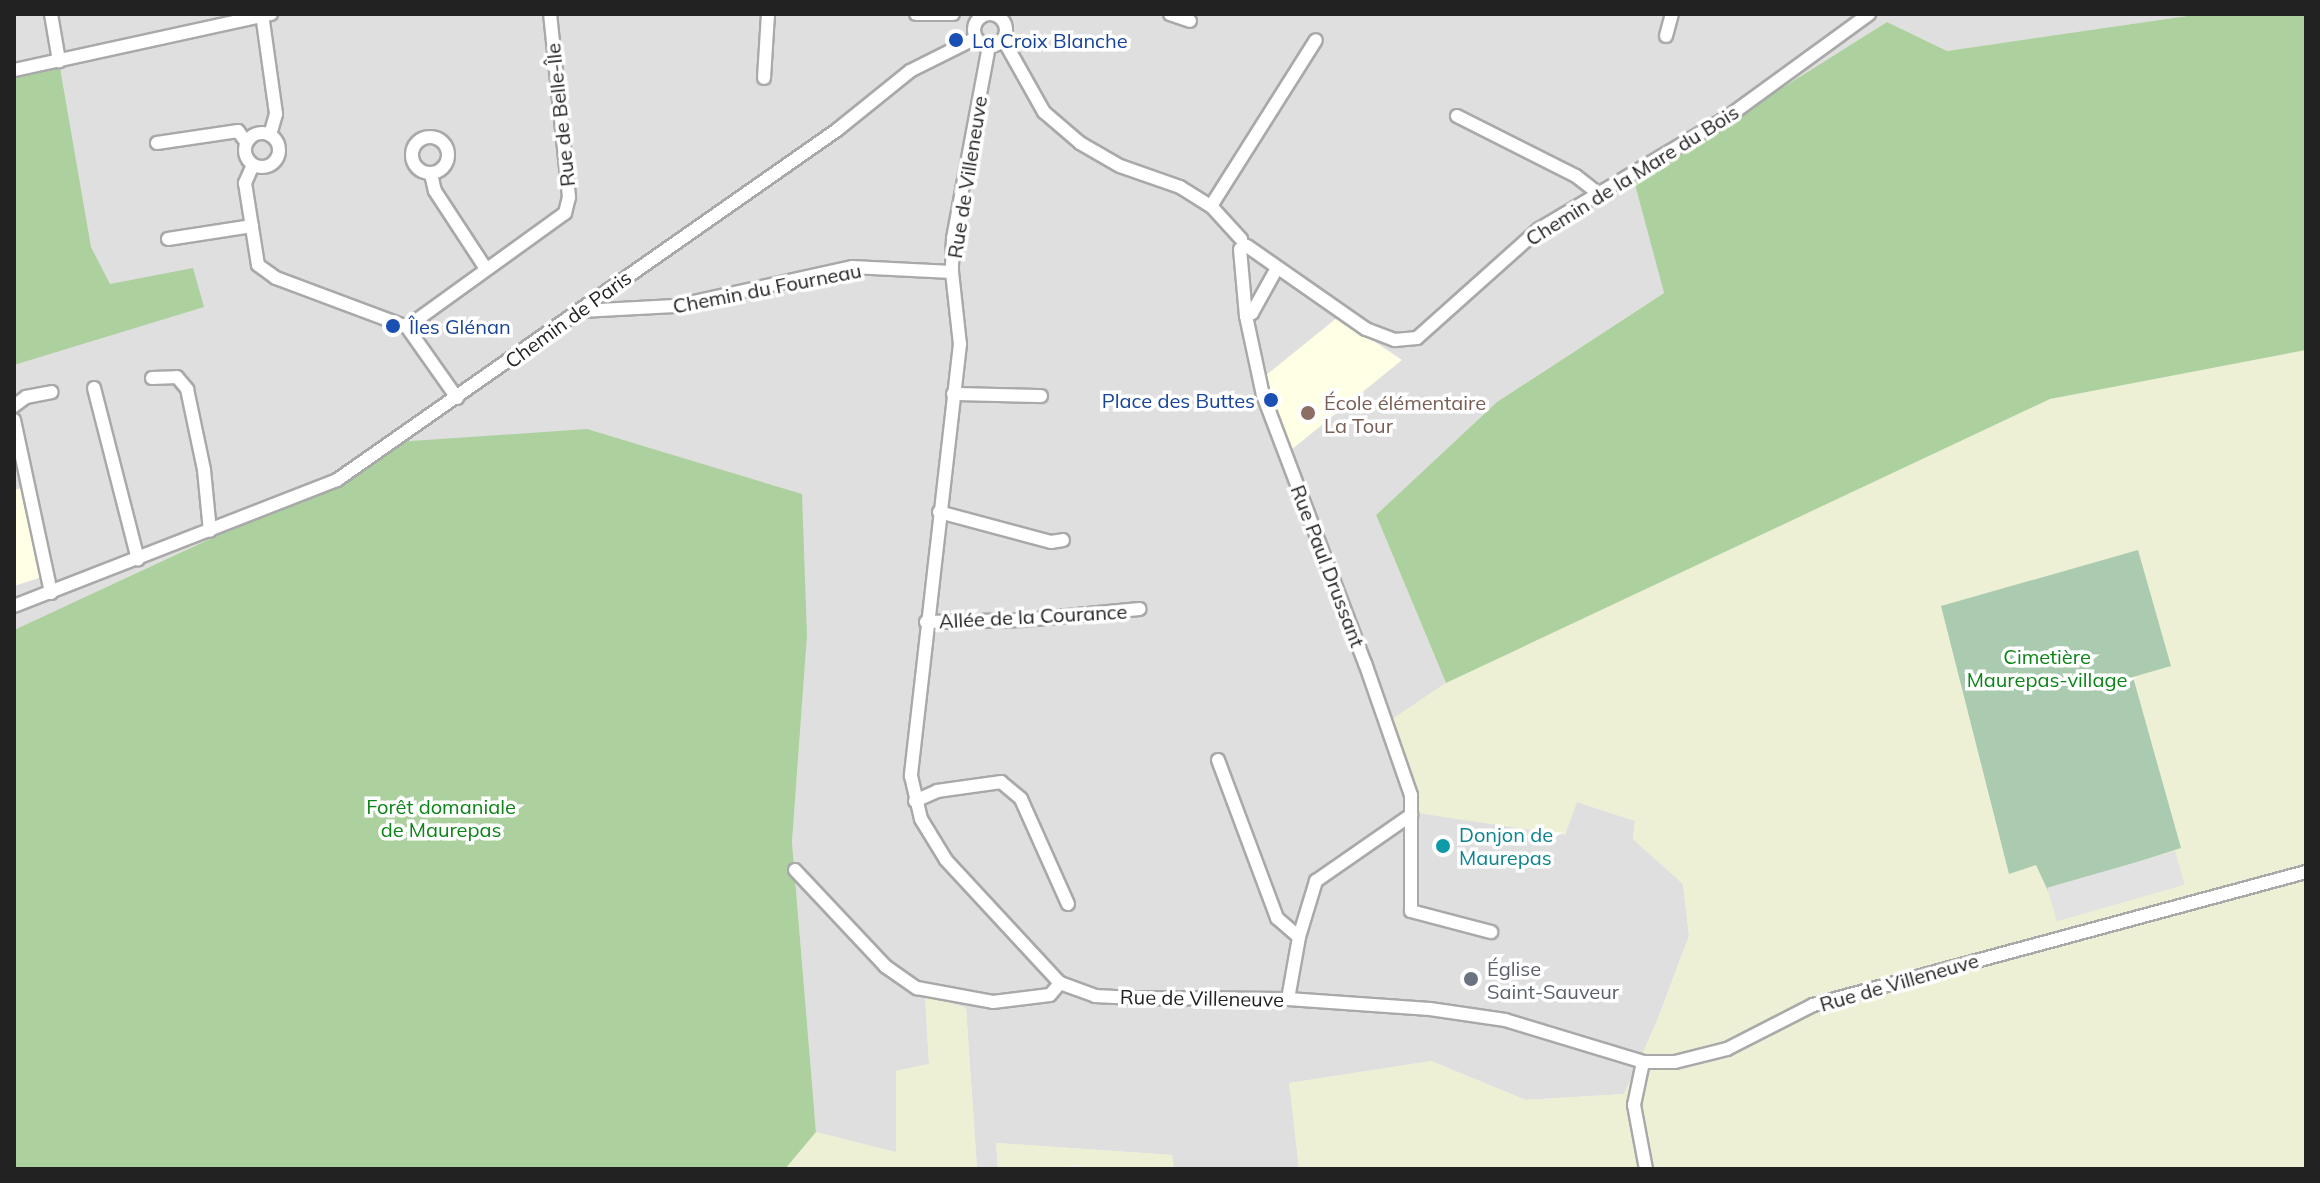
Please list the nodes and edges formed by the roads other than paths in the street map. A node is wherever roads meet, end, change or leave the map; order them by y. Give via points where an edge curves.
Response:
1 (51, 14) edge
2 (550, 14) edge
3 (768, 14) edge
4 (916, 14) edge
5 (953, 14) edge
6 (1170, 14) edge
7 (1672, 14) edge
8 (1869, 14) edge
9 (265, 15) edge
10 (976, 16) edge
11 (1004, 17) edge
12 (1190, 21) dead end
13 (1666, 36) dead end
14 (976, 38) junction
15 (1003, 39) junction
16 (1316, 40) dead end
17 (989, 46) junction
18 (59, 61) junction
19 (14, 70) edge
20 (764, 78) dead end
21 (1457, 116) dead end
22 (270, 135) junction
23 (246, 142) junction
24 (157, 143) dead end
25 (253, 165) junction
26 (431, 174) dead end
27 (1599, 194) junction
28 (1211, 206) junction
29 (252, 226) junction
30 (168, 239) dead end
31 (1243, 244) junction
32 (1277, 268) junction
33 (486, 269) junction
34 (952, 272) junction
35 (581, 311) junction
36 (1246, 316) junction
37 (407, 327) junction
38 (152, 378) dead end
39 (94, 388) dead end
40 (52, 392) dead end
41 (953, 394) junction
42 (1041, 396) dead end
43 (457, 398) junction
44 (14, 406) edge
45 (14, 420) edge
46 (939, 512) junction
47 (210, 531) junction
48 (1063, 540) dead end
49 (138, 559) junction
50 (51, 593) junction
51 (14, 606) edge
52 (1139, 609) dead end
53 (926, 622) junction
54 (1218, 760) dead end
55 (915, 801) junction
56 (1411, 815) junction
57 (795, 870) dead end
58 (2306, 872) edge
59 (1068, 904) dead end
60 (1491, 932) dead end
61 (1299, 937) junction
62 (1060, 983) junction
63 (1288, 999) junction
64 (1643, 1062) junction
65 (1646, 1169) edge

1 - 18 street
2 - 33 street, Rue de Belle-Île via 569,197 565,213
3 - 20 street
4 - 5 street
6 - 12 street
7 - 13 street
8 - 27 street, Chemin de la Mare du Bois via 1726,118
9 - 18 street
9 - 22 street via 276,114
10 - 11 street
10 - 14 street
11 - 15 street
14 - 17 street
14 - 35 street, Chemin de Paris via 910,71 837,130
15 - 17 street
15 - 28 street via 1044,112 1080,143
16 - 28 street
17 - 34 street, Rue de Villeneuve via 953,238
18 - 19 street
21 - 27 street via 1576,176
22 - 23 street via 254,135
22 - 25 street via 277,143 277,158 264,167
23 - 24 street via 238,131
23 - 25 street via 244,153
25 - 29 street via 245,183
26 - 33 street via 435,191
27 - 32 street, Chemin de la Mare du Bois via 1539,229 1417,338 1395,340 1366,329
28 - 31 street
29 - 30 street
29 - 37 street via 258,265 266,272
31 - 32 street
31 - 36 street
32 - 36 street
33 - 37 street, Rue de Belle-Île
34 - 35 street, Chemin du Fourneau via 852,267 675,306
34 - 41 street, Rue de Villeneuve via 960,344
35 - 43 street, Chemin de Paris
36 - 56 street, Rue Paul Drussant via 1263,395 1370,678 1411,795
37 - 43 street
38 - 47 street via 177,377 187,389
39 - 49 street
40 - 44 street via 26,397
41 - 42 street
41 - 46 street, Rue de Villeneuve
43 - 47 street, Chemin de Paris via 337,480
45 - 50 street
46 - 48 street via 1051,542
46 - 53 street, Rue de Villeneuve
47 - 49 street, Chemin de Paris
49 - 50 street, Chemin de Paris
50 - 51 street, Chemin de Paris
52 - 53 street, Allée de la Courance via 1025,620
53 - 55 street, Rue de Villeneuve via 911,776
54 - 61 street via 1277,918
55 - 59 street via 937,791 1001,782 1021,799
55 - 62 street, Rue de Villeneuve via 946,860
56 - 60 street, Rue Paul Drussant via 1411,911
56 - 61 street via 1316,881
57 - 62 street via 885,966 917,988 993,1002 1050,995
58 - 64 street, Rue de Villeneuve via 1813,1005 1711,1055
61 - 63 street
62 - 63 street, Rue de Villeneuve via 1095,996
63 - 64 street, Rue de Villeneuve via 1382,1003 1494,1017
64 - 65 street via 1634,1105

